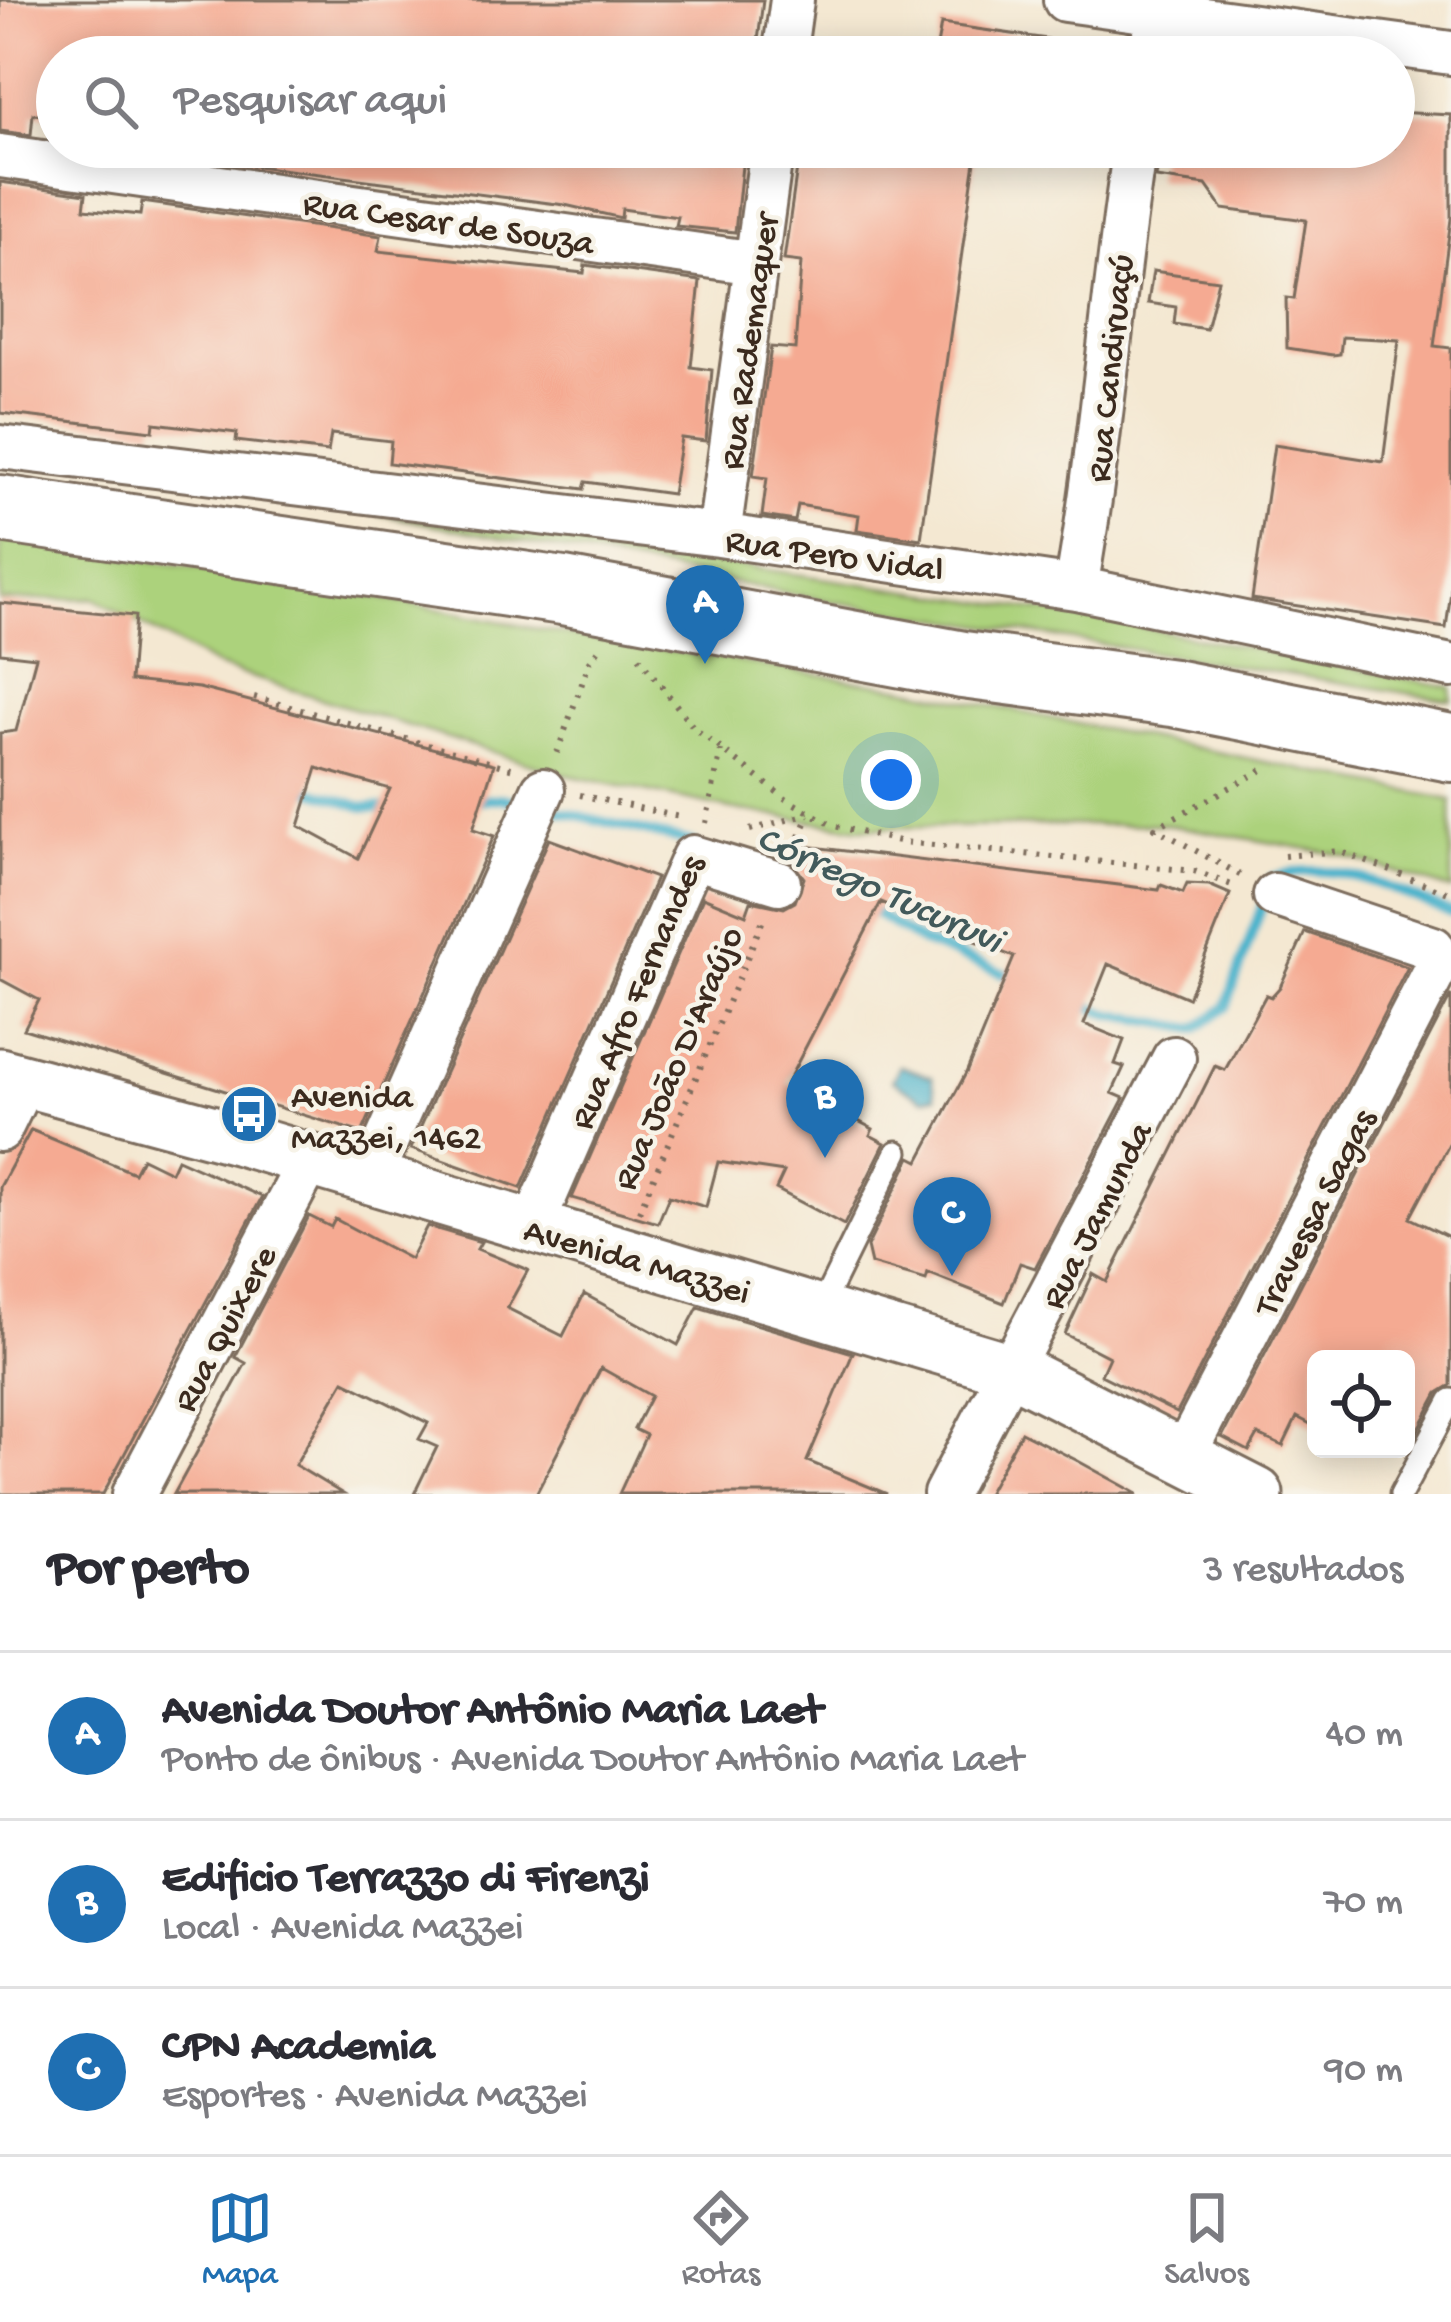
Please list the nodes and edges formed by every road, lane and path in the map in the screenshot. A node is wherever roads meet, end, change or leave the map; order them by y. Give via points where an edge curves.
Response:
1 (792, 0) edge
2 (1065, 0) edge
3 (1158, 13) junction
4 (1267, 15) edge
5 (787, 36) edge
6 (1154, 36) edge
7 (1369, 36) edge
8 (1415, 46) edge
9 (1451, 53) edge
10 (0, 156) edge
11 (36, 161) edge
12 (85, 168) edge
13 (769, 168) edge
14 (1132, 168) edge
15 (756, 263) junction
16 (0, 446) edge
17 (0, 509) edge
18 (719, 535) junction
19 (1076, 588) junction
20 (610, 601) junction
21 (1451, 663) edge
22 (254, 698) dead end
23 (1322, 721) junction
24 (1445, 745) edge
25 (721, 750) junction
26 (543, 790) junction
27 (809, 814) junction
28 (734, 831) dead end
29 (706, 836) junction
30 (1261, 881) junction
31 (779, 883) joint
32 (1451, 894) edge
33 (1174, 1058) dead end
34 (13, 1076) edge
35 (0, 1130) edge
36 (897, 1152) dead end
37 (310, 1160) junction
38 (370, 1178) junction
39 (532, 1227) junction
40 (621, 1253) junction
41 (819, 1311) junction
42 (1014, 1370) junction
43 (1451, 1400) edge
44 (1184, 1455) junction
45 (134, 1494) edge
46 (945, 1494) edge
47 (1257, 1494) edge
48 (1401, 1494) edge

1 - 5 street
2 - 3 street
3 - 4 street
3 - 6 street
4 - 7 street
8 - 9 street
10 - 11 street, Rua Cesar de Souza
12 - 15 street, Rua Cesar de Souza
13 - 15 street, Rua Rademaquer
14 - 19 street, Rua Candiruaçú
15 - 18 street, Rua Rademaquer
16 - 18 street, Rua Pero Vidal
17 - 20 main road
18 - 19 street, Rua Pero Vidal
19 - 21 street, Rua Pero Vidal
20 - 23 main road
20 - 25 path via 658,687
20 - 26 path via 608,640 590,661
22 - 26 path via 488,758
23 - 24 main road
23 - 30 path via 1273,764 1155,828
25 - 27 path
25 - 29 path, Rua Afro Fernandes
26 - 29 path via 605,799
26 - 38 street
27 - 28 path
27 - 30 path via 903,842
29 - 31 street
29 - 39 street, Rua Afro Fernandes
30 - 32 path via 1306,850 1339,851
30 - 44 street, Travessa Sagas via 1433,948 1438,965
31 - 40 path, Rua João D'Araújo
33 - 42 street, Rua Jamunda
34 - 35 street
34 - 37 street, Avenida Mazzei
36 - 41 lane
37 - 38 street, Avenida Mazzei
37 - 45 street, Rua Quixere
38 - 39 street, Avenida Mazzei
39 - 40 street, Avenida Mazzei
40 - 41 street, Avenida Mazzei
41 - 42 street, Avenida Mazzei
42 - 44 street, Avenida Mazzei
42 - 46 street, Rua Jamunda
43 - 48 lane
44 - 47 street, Avenida Mazzei

